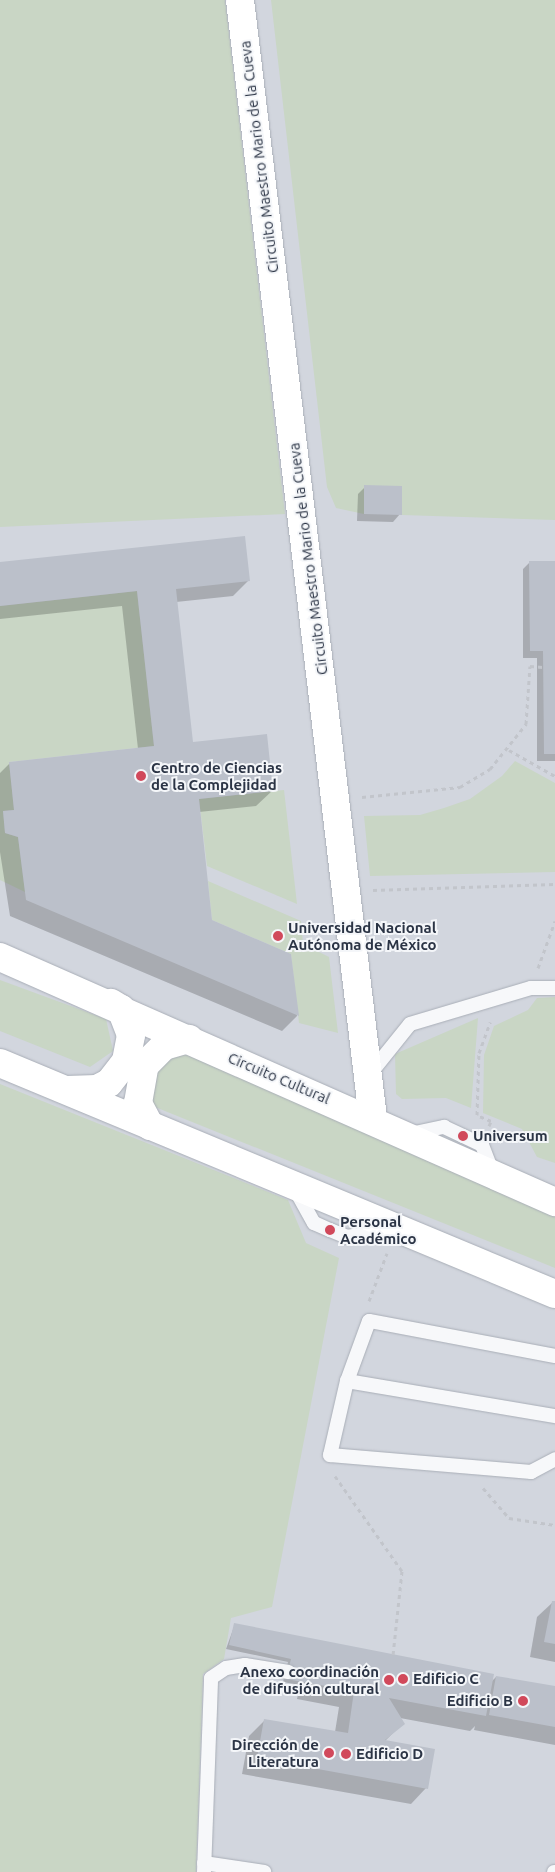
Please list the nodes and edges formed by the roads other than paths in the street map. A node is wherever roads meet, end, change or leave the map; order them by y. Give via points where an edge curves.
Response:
1 (240, 0) edge
2 (0, 958) edge
3 (555, 988) edge
4 (111, 1003) junction
5 (189, 1039) junction
6 (0, 1063) edge
7 (369, 1075) junction
8 (57, 1087) junction
9 (373, 1118) junction
10 (150, 1126) junction
11 (406, 1134) junction
12 (492, 1173) junction
13 (555, 1202) edge
14 (555, 1294) edge
15 (555, 1356) edge
16 (347, 1381) junction
17 (555, 1416) edge
18 (555, 1459) edge
19 (288, 1672) dead end
20 (204, 1868) edge
21 (264, 1872) edge

1 - 7 street, Circuito Maestro Mario de la Cueva
2 - 4 street, Circuito Cultural
3 - 7 lane via 531,988 410,1024
4 - 5 street, Circuito Cultural
4 - 8 street via 121,1009 131,1035 128,1055 119,1073 109,1083 83,1092
5 - 9 street, Circuito Cultural
5 - 10 street via 164,1046 144,1065 138,1103
6 - 8 street
7 - 9 street, Circuito Maestro Mario de la Cueva
8 - 10 street
9 - 11 street, Circuito Cultural
10 - 14 street
11 - 12 street, Circuito Cultural
11 - 12 lane via 444,1127 482,1145
12 - 13 street, Circuito Cultural
15 - 16 lane via 369,1321
16 - 17 lane
16 - 18 lane via 330,1455 531,1472
19 - 20 lane via 246,1665 226,1668 211,1678
20 - 21 lane

